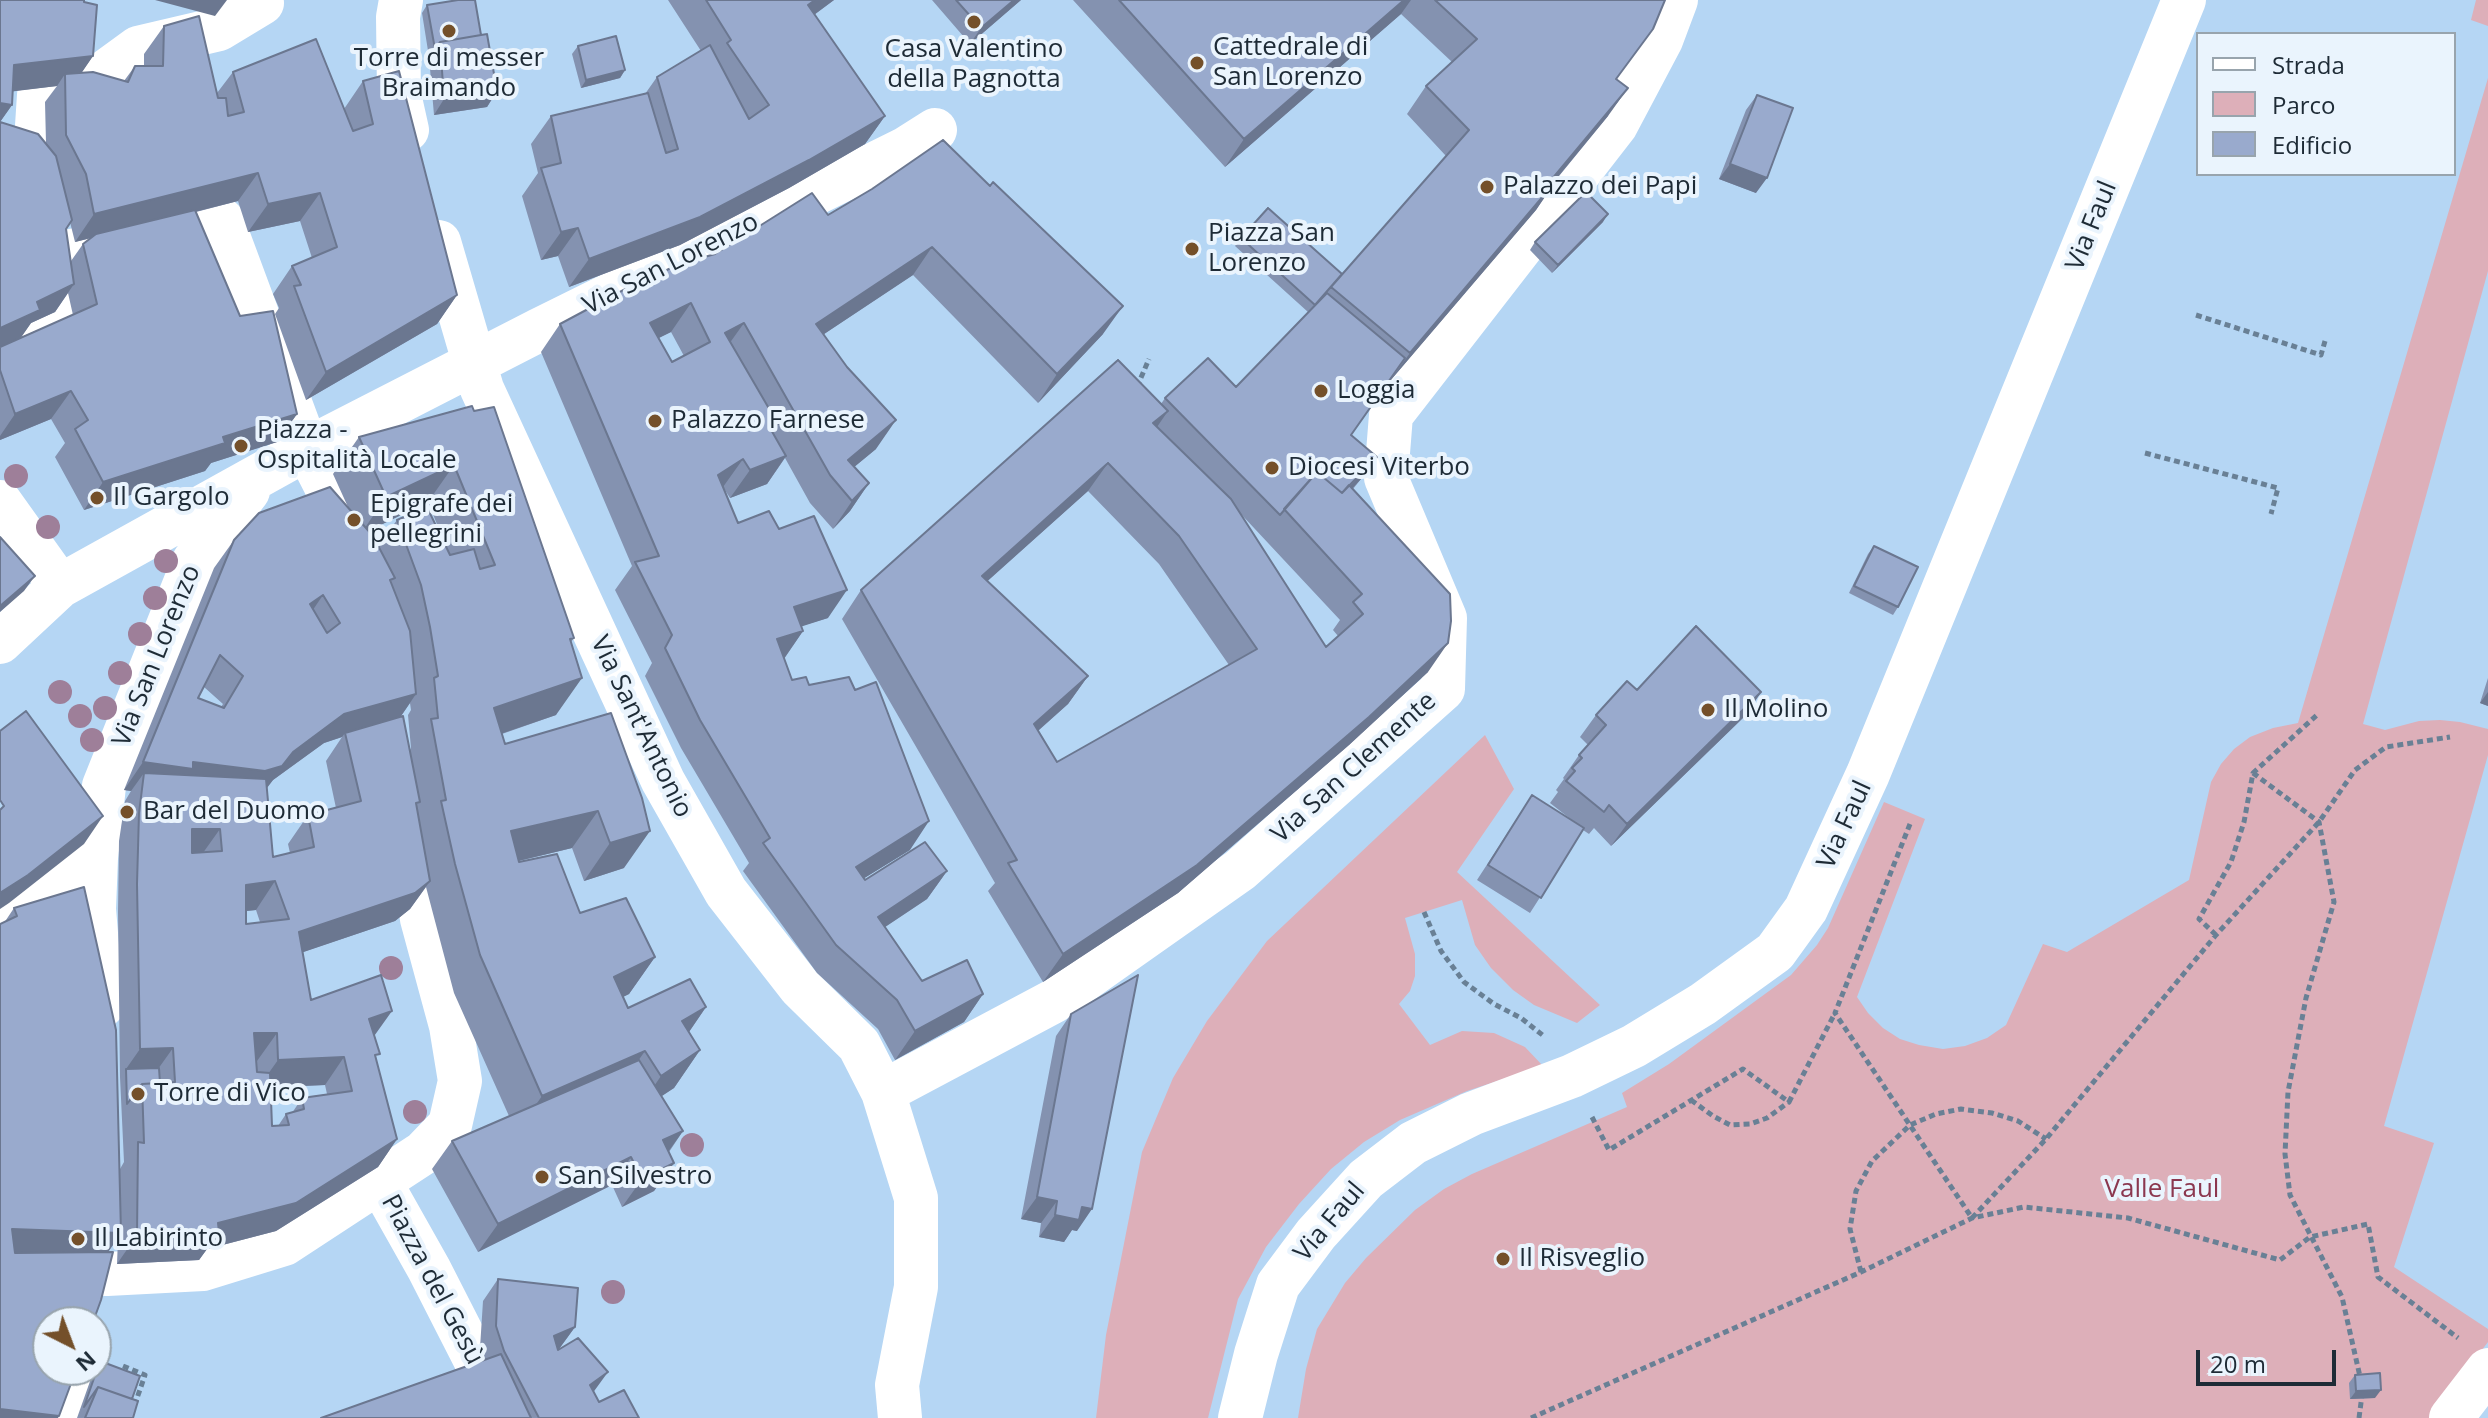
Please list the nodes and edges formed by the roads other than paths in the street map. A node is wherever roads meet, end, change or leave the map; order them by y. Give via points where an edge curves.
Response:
1 (259, 0) edge
2 (401, 0) edge
3 (1676, 0) edge
4 (2184, 0) edge
5 (935, 130) dead end
6 (18, 153) edge
7 (416, 168) edge
8 (430, 212) edge
9 (60, 219) junction
10 (0, 355) edge
11 (314, 445) junction
12 (258, 478) junction
13 (0, 502) edge
14 (373, 585) edge
15 (60, 586) junction
16 (0, 642) edge
17 (405, 806) edge
18 (96, 858) junction
19 (0, 919) edge
20 (104, 1042) edge
21 (883, 1092) junction
22 (380, 1182) junction
23 (0, 1268) edge
24 (2479, 1359) edge
25 (71, 1386) edge
26 (891, 1407) edge
27 (58, 1418) edge
28 (505, 1418) edge
29 (1240, 1418) edge
30 (2451, 1418) edge

1 - 6 street via 262,3 219,29 138,48 79,91 39,95
2 - 7 street via 399,94
3 - 21 street, Via San Clemente via 1616,125 1391,415 1386,478 1445,618 1443,689 1240,870 1054,1001
4 - 29 street, Via Faul via 1868,774 1806,909 1775,952 1703,1004 1572,1076 1436,1131 1366,1179 1278,1285
5 - 11 street, Via San Lorenzo
6 - 9 street
8 - 21 street, Via Sant'Antonio via 482,389 663,781 726,892 800,987 859,1045
9 - 10 street via 55,264 65,325
9 - 11 street via 222,220
11 - 12 street, Via San Lorenzo
11 - 14 street
12 - 15 street
12 - 18 street, Via San Lorenzo via 194,561 104,786
13 - 15 street
15 - 16 street
17 - 22 street, Piazza del Gesù via 422,919 460,1081 450,1125 423,1153
18 - 19 street
18 - 20 street, Via San Lorenzo via 94,909
21 - 26 street, Via Sant'Antonio via 916,1198 916,1287
22 - 23 street, Piazza del Gesù via 284,1244 203,1269
22 - 28 street, Piazza del Gesù
24 - 30 street
25 - 27 street

